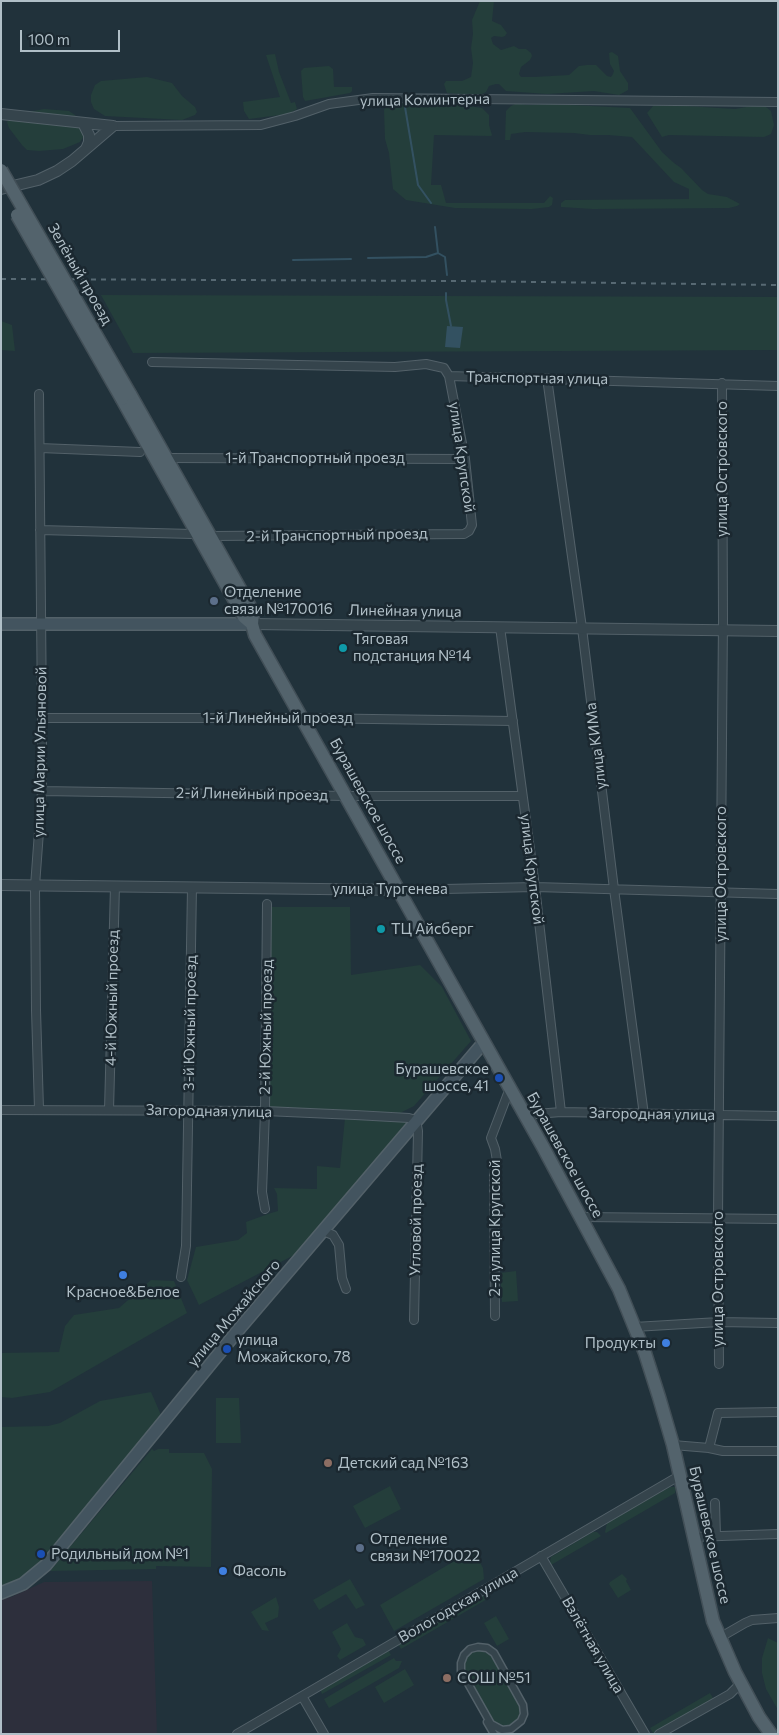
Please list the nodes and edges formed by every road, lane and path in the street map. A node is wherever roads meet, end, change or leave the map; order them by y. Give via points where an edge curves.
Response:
1 (778, 102) edge
2 (1, 114) edge
3 (83, 123) junction
4 (113, 126) junction
5 (85, 150) junction
6 (1, 170) edge
7 (1, 188) edge
8 (152, 362) dead end
9 (449, 376) junction
10 (546, 378) junction
11 (722, 383) junction
12 (778, 386) edge
13 (40, 394) dead end
14 (126, 397) junction
15 (40, 448) junction
16 (140, 452) dead end
17 (166, 458) junction
18 (465, 459) junction
19 (40, 530) junction
20 (196, 532) junction
21 (464, 534) joint
22 (210, 538) junction
23 (1, 624) edge
24 (41, 624) junction
25 (252, 624) junction
26 (500, 627) junction
27 (582, 628) junction
28 (722, 630) junction
29 (778, 631) edge
30 (42, 718) junction
31 (303, 718) junction
32 (513, 722) junction
33 (42, 791) junction
34 (346, 796) junction
35 (522, 796) junction
36 (1, 885) edge
37 (35, 886) junction
38 (115, 886) junction
39 (535, 886) junction
40 (192, 887) junction
41 (614, 888) junction
42 (399, 890) junction
43 (720, 892) junction
44 (778, 894) edge
45 (267, 904) dead end
46 (484, 1042) junction
47 (510, 1088) junction
48 (39, 1109) junction
49 (1, 1110) edge
50 (109, 1110) junction
51 (188, 1111) junction
52 (265, 1111) junction
53 (561, 1112) junction
54 (644, 1115) junction
55 (719, 1116) junction
56 (778, 1116) edge
57 (526, 1117) junction
58 (416, 1120) junction
59 (265, 1209) dead end
60 (582, 1217) junction
61 (718, 1218) junction
62 (778, 1219) edge
63 (328, 1233) junction
64 (180, 1277) dead end
65 (346, 1289) dead end
66 (495, 1316) dead end
67 (414, 1320) dead end
68 (719, 1322) junction
69 (778, 1323) edge
70 (634, 1327) junction
71 (719, 1364) dead end
72 (778, 1412) edge
73 (673, 1445) junction
74 (709, 1448) junction
75 (778, 1450) edge
76 (679, 1476) junction
77 (715, 1503) dead end
78 (778, 1534) edge
79 (716, 1536) junction
80 (692, 1537) junction
81 (541, 1556) junction
82 (1, 1593) edge
83 (778, 1618) edge
84 (719, 1638) junction
85 (461, 1674) junction
86 (741, 1684) junction
87 (302, 1696) junction
88 (237, 1734) edge
89 (324, 1734) edge
90 (494, 1734) edge
91 (644, 1734) edge
92 (659, 1734) edge
93 (771, 1734) edge

1 - 4 street, улица Коминтерна via 373,98 329,104 261,125
2 - 3 street
3 - 4 street
3 - 5 street via 90,135
4 - 5 street
5 - 7 street via 54,173
6 - 14 main road, Зелёный проезд, bridge
7 - 14 main road, Зелёный проезд, bridge
8 - 9 street, Транспортная улица via 395,367 426,364 444,368
9 - 10 street, Транспортная улица
9 - 18 street, улица Крупской
10 - 11 street, Транспортная улица
10 - 27 street, улица КИМа
11 - 12 street, Транспортная улица
11 - 28 street, улица Островского
13 - 15 street, улица Марии Ульяновой
14 - 17 main road, Бурашевское шоссе
14 - 20 main road, Бурашевское шоссе
15 - 16 street
15 - 19 street, улица Марии Ульяновой
17 - 18 street, 1-й Транспортный проезд
17 - 22 main road, Бурашевское шоссе
18 - 21 street, улица Крупской via 472,525
19 - 20 street
19 - 24 street, улица Марии Ульяновой
20 - 25 main road, Бурашевское шоссе via 244,618
21 - 22 street, 2-й Транспортный проезд
22 - 25 main road, Бурашевское шоссе via 253,612
23 - 24 main road, Линейная улица
24 - 25 main road, Линейная улица
24 - 30 street, улица Марии Ульяновой
25 - 26 street, Линейная улица
25 - 31 main road, Бурашевское шоссе via 255,635
26 - 27 street, Линейная улица
26 - 32 street, улица Крупской
27 - 28 street, Линейная улица
27 - 41 street, улица КИМа
28 - 29 street, Линейная улица
28 - 43 street, улица Островского
30 - 31 street, 1-й Линейный проезд
30 - 33 street, улица Марии Ульяновой
31 - 32 street, 1-й Линейный проезд
31 - 34 main road, Бурашевское шоссе
32 - 35 street, улица Крупской
33 - 34 street, 2-й Линейный проезд
33 - 37 street, улица Марии Ульяновой
34 - 35 street, 2-й Линейный проезд
34 - 42 main road, Бурашевское шоссе
35 - 39 street, улица Крупской
36 - 37 street, улица Тургенева
37 - 38 street, улица Тургенева
37 - 48 street, улица Марии Ульяновой
38 - 40 street, улица Тургенева
38 - 50 street, 4-й Южный проезд
39 - 41 street, улица Тургенева
39 - 42 street, улица Тургенева
39 - 53 street, улица Крупской
40 - 42 street, улица Тургенева
40 - 51 street, 3-й Южный проезд
41 - 43 street, улица Тургенева
41 - 54 street, улица КИМа
42 - 46 main road, Бурашевское шоссе
43 - 44 street, улица Тургенева
43 - 55 street, улица Островского
45 - 52 street, 2-й Южный проезд
46 - 47 main road, Бурашевское шоссе
46 - 58 main road, улица Можайского
47 - 57 main road, Бурашевское шоссе
47 - 66 street, 2-я улица Крупской via 491,1138 497,1161 494,1175
48 - 49 street, Загородная улица
48 - 50 street, Загородная улица
50 - 51 street, Загородная улица
51 - 52 street, Загородная улица
51 - 64 street, 3-й Южный проезд via 186,1246
52 - 58 street, Загородная улица
52 - 59 street, 2-й Южный проезд via 262,1192
53 - 54 street, Загородная улица
53 - 57 street, Загородная улица
54 - 55 street, Загородная улица
55 - 56 street, Загородная улица
55 - 61 street, улица Островского
57 - 60 main road, Бурашевское шоссе
58 - 63 main road, улица Можайского
58 - 67 street, Угловой проезд
60 - 61 street
60 - 70 main road, Бурашевское шоссе via 619,1289
61 - 62 street
61 - 68 street, улица Островского
63 - 65 street via 340,1245
63 - 82 main road, улица Можайского via 240,1328 46,1565 23,1584
68 - 69 street
68 - 70 street
68 - 71 street, улица Островского
70 - 73 main road, Бурашевское шоссе via 660,1397
72 - 74 street via 718,1412
73 - 74 street
73 - 76 main road, Бурашевское шоссе
74 - 75 street via 723,1451
76 - 80 main road, Бурашевское шоссе
76 - 81 street, Вологодская улица
77 - 79 street
78 - 79 street
79 - 80 street
80 - 84 main road, Бурашевское шоссе
81 - 87 street, Вологодская улица
81 - 91 street, Взлётная улица
83 - 84 street via 752,1620
84 - 86 main road, Бурашевское шоссе
85 - 85 street via 460,1663 467,1652 478,1647 491,1650 523,1705 521,1721 511,1729 502,1730 494,1726
85 - 90 street
86 - 92 street via 730,1694
86 - 93 main road, Бурашевское шоссе
87 - 88 street, Вологодская улица
87 - 89 street

